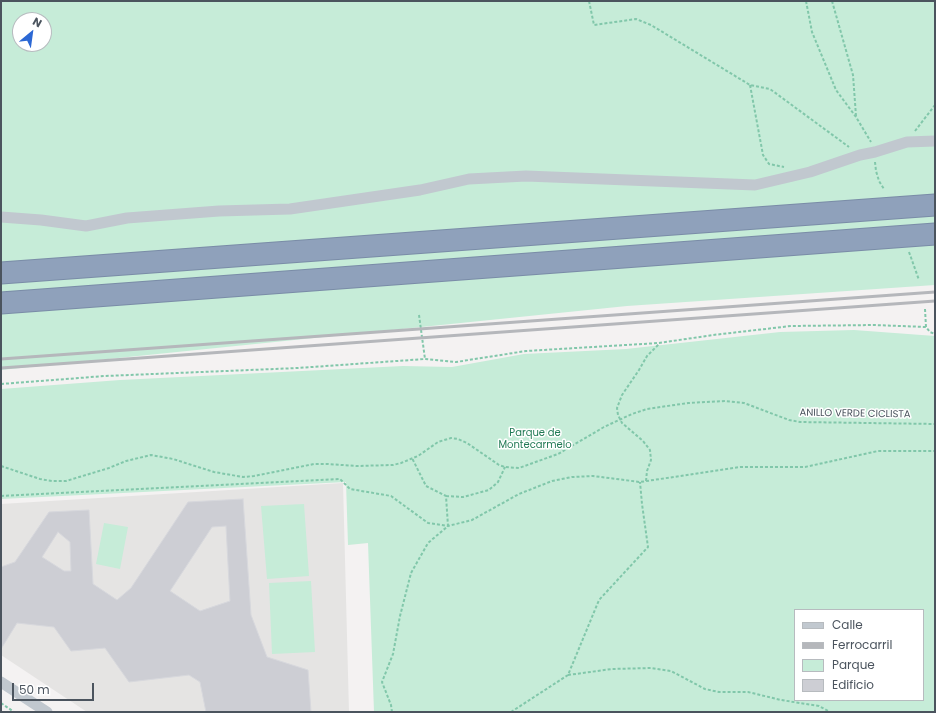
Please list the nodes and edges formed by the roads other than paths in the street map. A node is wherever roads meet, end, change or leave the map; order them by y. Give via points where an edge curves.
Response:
1 (935, 141) edge
2 (935, 205) edge
3 (1, 217) edge
4 (935, 234) edge
5 (1, 273) edge
6 (1, 303) edge
7 (1, 682) edge
8 (47, 712) edge

1 - 3 street via 907,142 810,172 755,185 526,176 469,179 420,190 290,209 127,218 86,226
2 - 5 highway
4 - 6 highway
7 - 8 street

